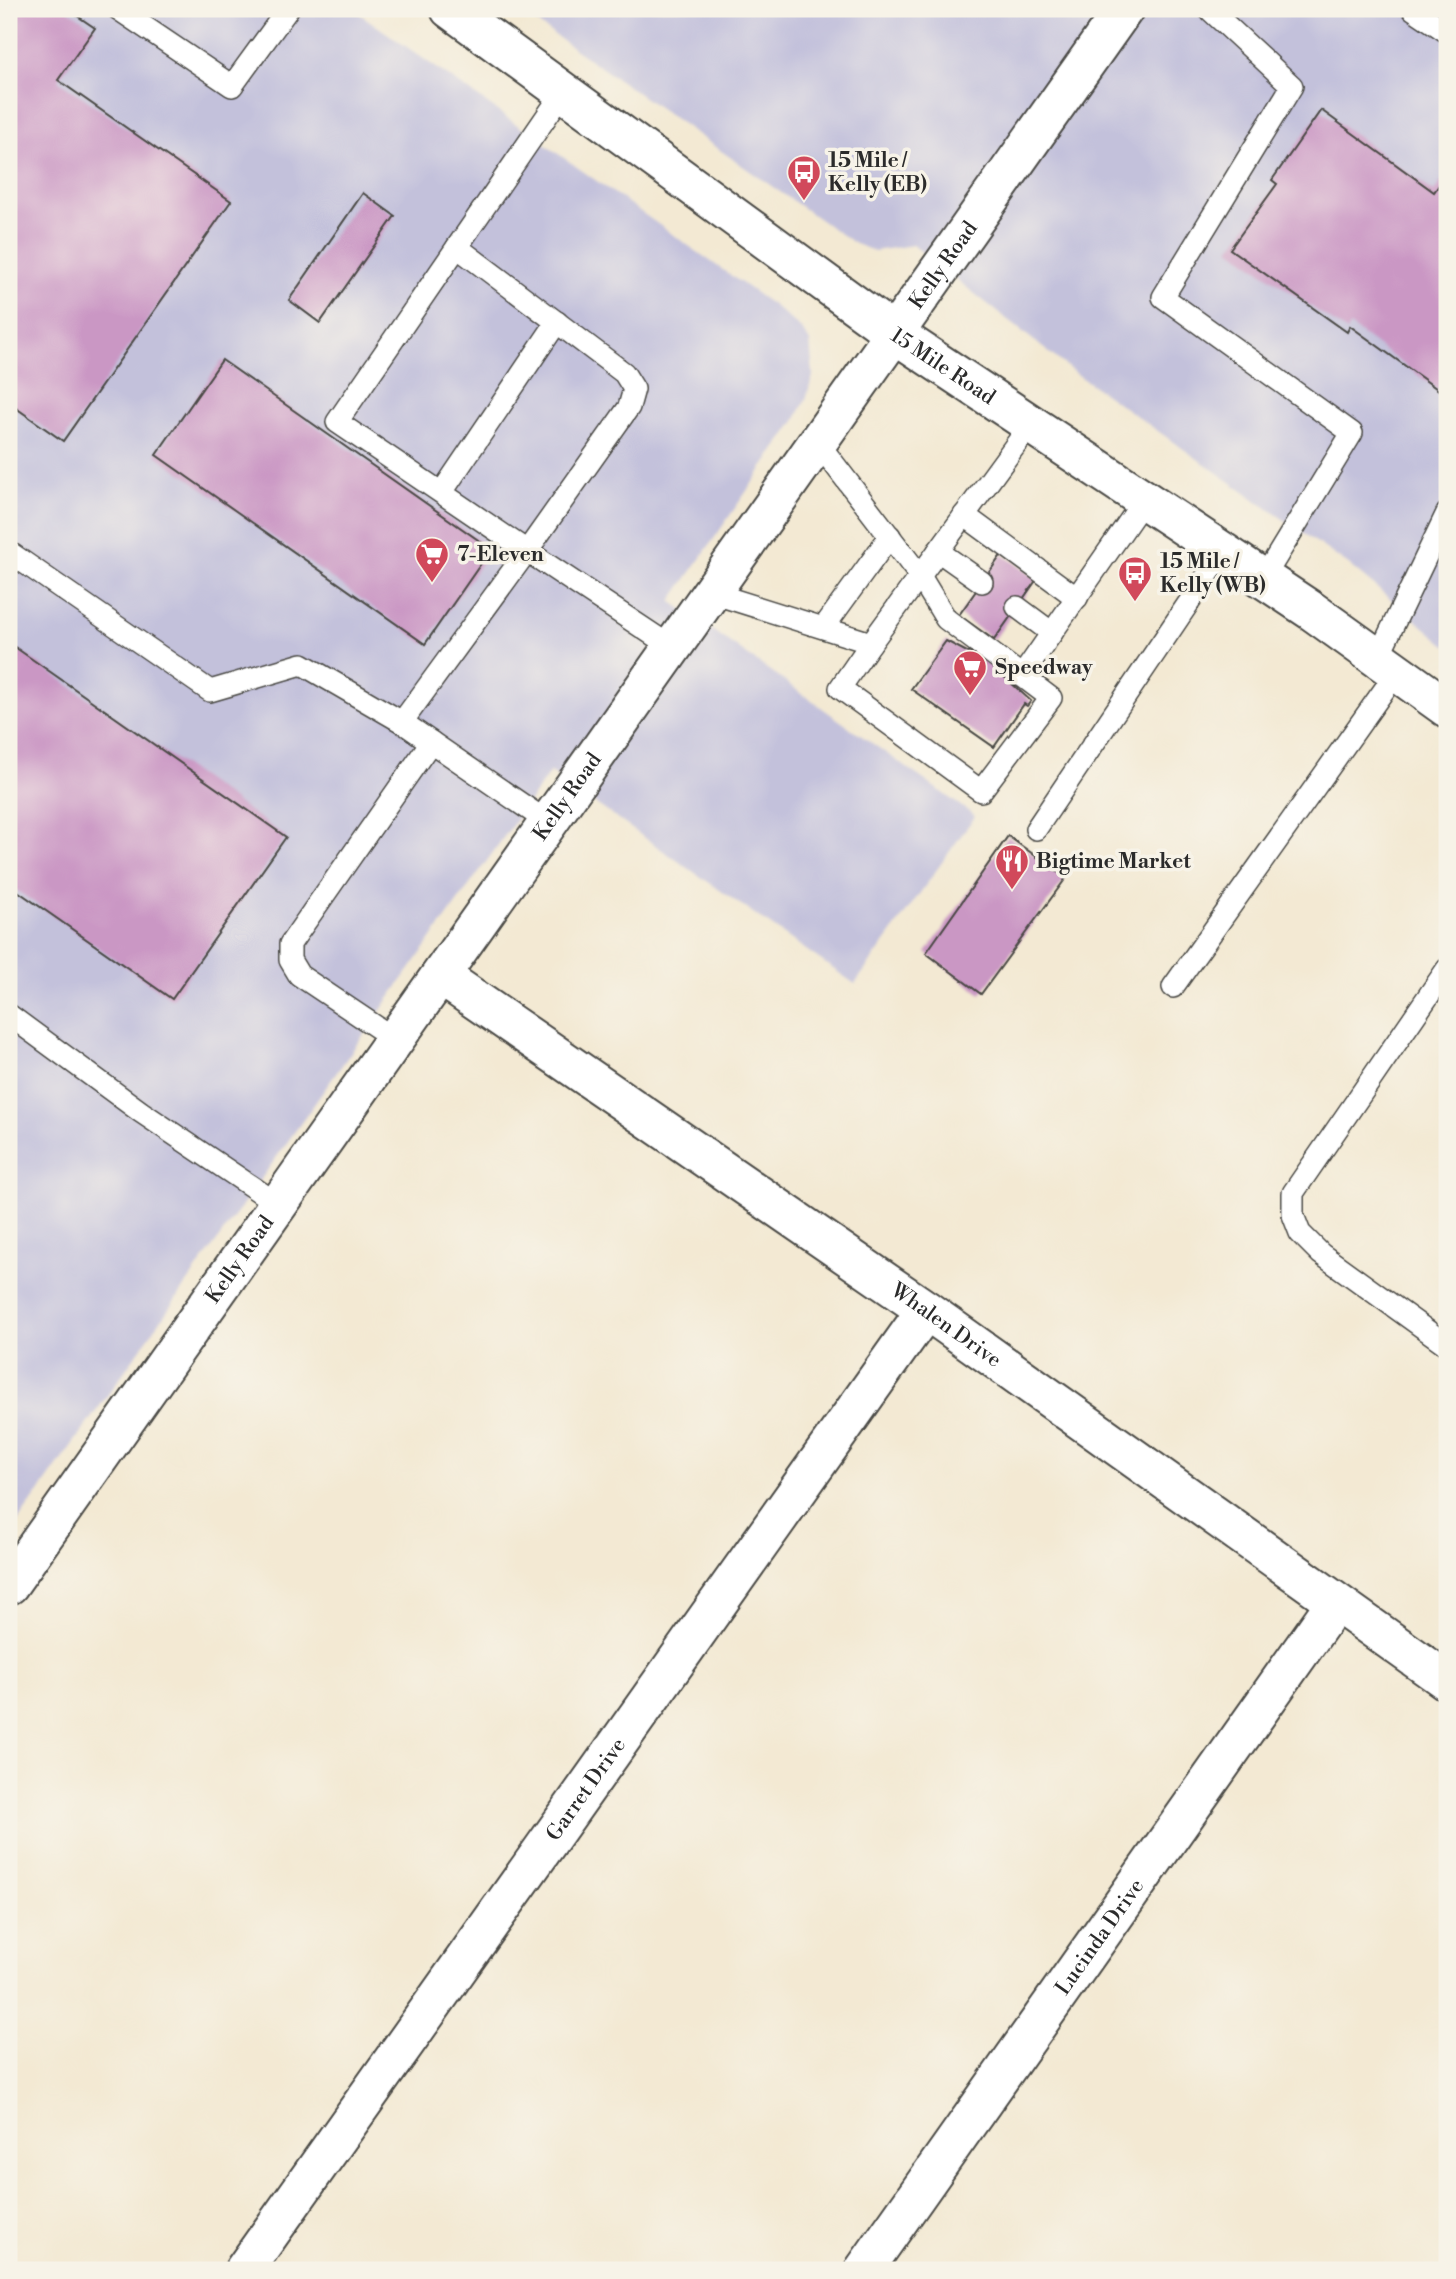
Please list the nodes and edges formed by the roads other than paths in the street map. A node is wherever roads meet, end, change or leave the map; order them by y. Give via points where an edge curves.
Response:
1 (118, 9) edge
2 (288, 9) edge
3 (450, 9) edge
4 (1209, 9) edge
5 (1413, 9) edge
6 (1112, 13) edge
7 (1447, 33) edge
8 (564, 91) junction
9 (457, 247) junction
10 (557, 322) junction
11 (895, 334) junction
12 (1031, 424) junction
13 (818, 443) junction
14 (442, 492) junction
15 (1144, 500) junction
16 (1447, 513) edge
17 (964, 515) junction
18 (890, 536) junction
19 (527, 551) junction
20 (938, 551) junction
21 (9, 552) edge
22 (1223, 552) junction
23 (919, 576) junction
24 (1263, 579) junction
25 (982, 582) dead end
26 (712, 593) junction
27 (1077, 598) junction
28 (1017, 607) dead end
29 (824, 627) junction
30 (1052, 633) junction
31 (871, 643) junction
32 (673, 648) junction
33 (1387, 664) junction
34 (1023, 676) junction
35 (1447, 708) edge
36 (402, 722) junction
37 (431, 742) junction
38 (549, 823) junction
39 (1036, 829) dead end
40 (1447, 969) edge
41 (441, 976) junction
42 (1173, 987) dead end
43 (9, 1015) edge
44 (396, 1040) junction
45 (279, 1205) junction
46 (926, 1310) junction
47 (1447, 1345) edge
48 (11, 1578) edge
49 (1335, 1603) junction
50 (1447, 1681) edge
51 (244, 2270) edge
52 (864, 2270) edge

1 - 2 lane via 232,86
3 - 8 street, 15 Mile Road
4 - 24 lane via 1292,86 1163,297 1352,433
5 - 7 lane
6 - 11 street, Kelly Road
8 - 9 lane
8 - 11 street, 15 Mile Road
9 - 10 lane
9 - 14 lane via 337,422
10 - 14 lane
10 - 19 lane via 624,373 634,389 629,407
11 - 12 street, 15 Mile Road
11 - 13 street, Kelly Road
12 - 15 street, 15 Mile Road
12 - 17 lane
13 - 18 lane
13 - 26 street, Kelly Road
14 - 19 lane
15 - 22 street, 15 Mile Road
15 - 27 lane
16 - 33 lane
17 - 20 lane
17 - 27 lane
18 - 23 lane
18 - 29 lane
19 - 32 lane
19 - 36 lane
20 - 23 lane
20 - 25 lane
21 - 36 lane via 210,691 302,664
22 - 24 street, 15 Mile Road
22 - 39 lane
23 - 31 lane
23 - 34 lane via 946,619
24 - 33 street, 15 Mile Road
26 - 29 lane
26 - 32 street, Kelly Road
27 - 30 lane
28 - 30 lane
29 - 31 lane
30 - 34 lane
31 - 34 lane via 840,688 981,791 1051,698
32 - 38 street, Kelly Road
33 - 35 street, 15 Mile Road
33 - 42 lane
36 - 37 lane
37 - 38 lane
37 - 44 lane via 290,944 290,960 299,975
38 - 41 street, Kelly Road
40 - 47 lane via 1293,1193 1293,1215 1300,1233 1314,1247
41 - 44 street, Kelly Road
41 - 46 street, Whalen Drive
43 - 45 lane
44 - 45 street, Kelly Road
45 - 48 street, Kelly Road
46 - 49 street, Whalen Drive
46 - 51 street, Garret Drive
49 - 50 street, Whalen Drive
49 - 52 street, Lucinda Drive

